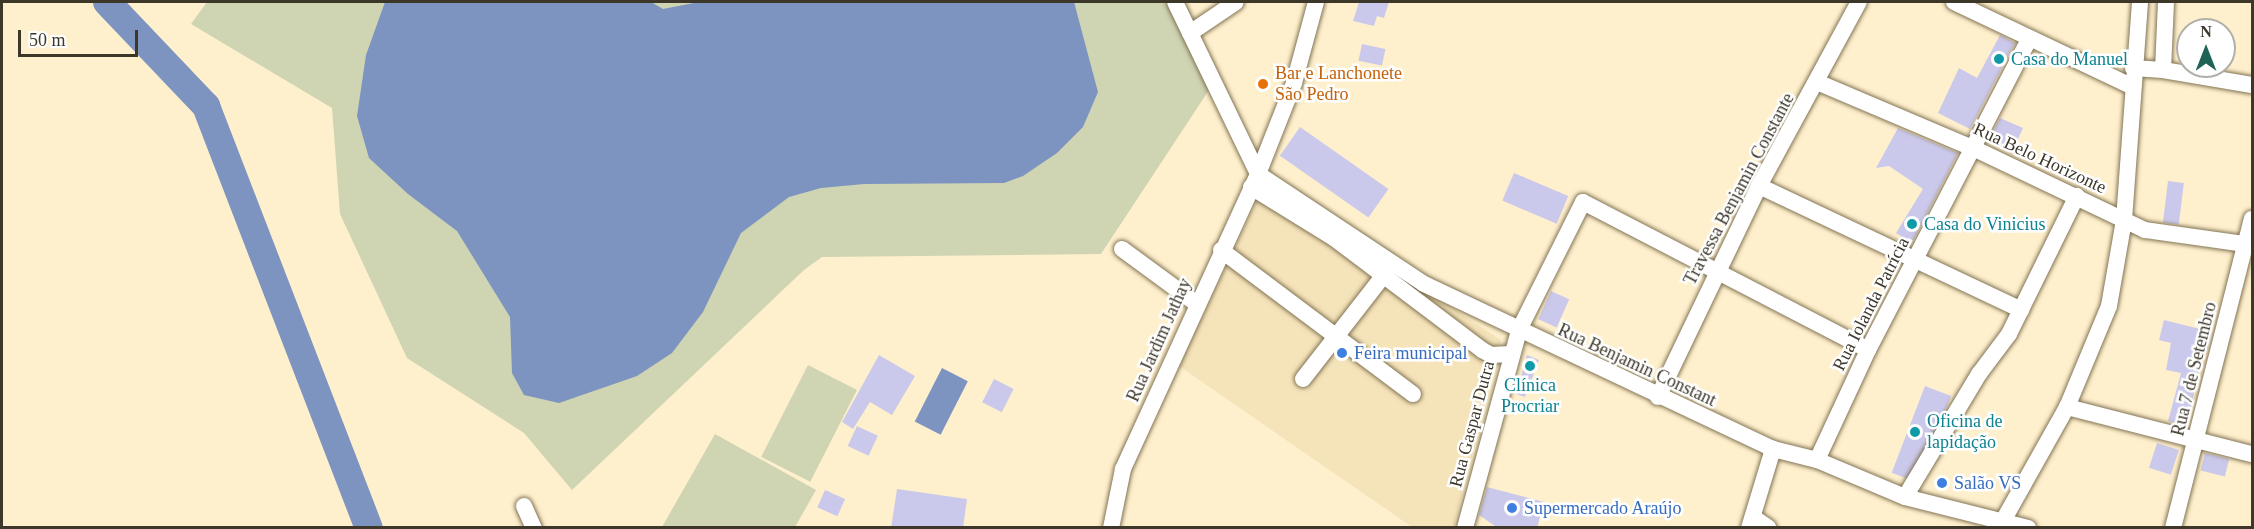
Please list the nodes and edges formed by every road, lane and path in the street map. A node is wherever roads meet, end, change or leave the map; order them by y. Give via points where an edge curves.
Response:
1 (1175, 2) edge
2 (1236, 2) edge
3 (1316, 2) edge
4 (1859, 2) edge
5 (1954, 2) edge
6 (2140, 2) edge
7 (2166, 2) edge
8 (1190, 33) junction
9 (2029, 39) junction
10 (2133, 69) junction
11 (2163, 70) junction
12 (1818, 82) junction
13 (2253, 85) edge
14 (2131, 86) junction
15 (1975, 149) junction
16 (1255, 180) junction
17 (1759, 186) junction
18 (2077, 196) junction
19 (2253, 219) edge
20 (2124, 220) junction
21 (2249, 245) edge
22 (1122, 249) dead end
23 (1221, 250) junction
24 (1915, 261) junction
25 (1389, 269) junction
26 (1716, 272) junction
27 (1197, 304) junction
28 (2021, 310) junction
29 (1519, 330) junction
30 (1336, 337) junction
31 (1868, 350) junction
32 (1511, 354) junction
33 (1303, 378) dead end
34 (1413, 394) dead end
35 (1658, 397) junction
36 (2067, 407) junction
37 (2196, 439) junction
38 (1773, 449) junction
39 (2253, 454) edge
40 (1817, 460) junction
41 (1905, 497) junction
42 (524, 506) dead end
43 (1751, 522) edge
44 (2001, 524) edge
45 (534, 528) edge
46 (1110, 528) edge
47 (1465, 528) edge
48 (1769, 528) edge
49 (2028, 528) edge
50 (2173, 528) edge

1 - 8 street
2 - 8 street
3 - 16 street, Rua Jardim Jathay via 1294,82
4 - 12 street, Travessa Benjamin Constante
5 - 9 street
6 - 10 street
7 - 11 street
8 - 16 street
9 - 14 street
9 - 15 street, Rua Iolanda Patrícia
10 - 11 street
10 - 14 street
11 - 13 street
12 - 15 street, Rua Belo Horizonte
12 - 17 street, Travessa Benjamin Constante
14 - 20 street
15 - 18 street, Rua Belo Horizonte
15 - 24 street, Rua Iolanda Patrícia
16 - 23 street, Rua Jardim Jathay
16 - 25 street, Rua Benjamin Constant
17 - 24 street
17 - 26 street, Travessa Benjamin Constante
18 - 20 street, Rua Belo Horizonte
18 - 28 street
19 - 21 street, Rua 7 de Setembro
20 - 21 street, Rua Belo Horizonte via 2145,230
20 - 36 street via 2109,306
21 - 37 street, Rua 7 de Setembro
22 - 27 street
23 - 27 street, Rua Jardim Jathay
23 - 30 street
24 - 28 street
24 - 31 street, Rua Iolanda Patrícia
25 - 29 street, Rua Benjamin Constant
25 - 30 street
25 - 32 street via 1482,350 1491,355
26 - 29 street, Rua Gaspar Dutra via 1583,202
26 - 31 street
26 - 35 street, Travessa Benjamin Constante
27 - 46 street, Rua Jardim Jathay via 1123,469
28 - 41 street
29 - 32 street, Rua Gaspar Dutra
29 - 35 street, Rua Benjamin Constant
30 - 33 street
30 - 34 street
31 - 40 street, Rua Iolanda Patrícia
32 - 47 street, Rua Gaspar Dutra
35 - 38 street, Rua Benjamin Constant
36 - 37 street
36 - 44 street
37 - 39 street
37 - 50 street, Rua 7 de Setembro
38 - 40 street, Rua Benjamin Constant
38 - 43 street
40 - 41 street, Rua Benjamin Constant
41 - 44 street, Rua Benjamin Constant
42 - 45 street
43 - 48 street
44 - 49 street, Rua Benjamin Constant

